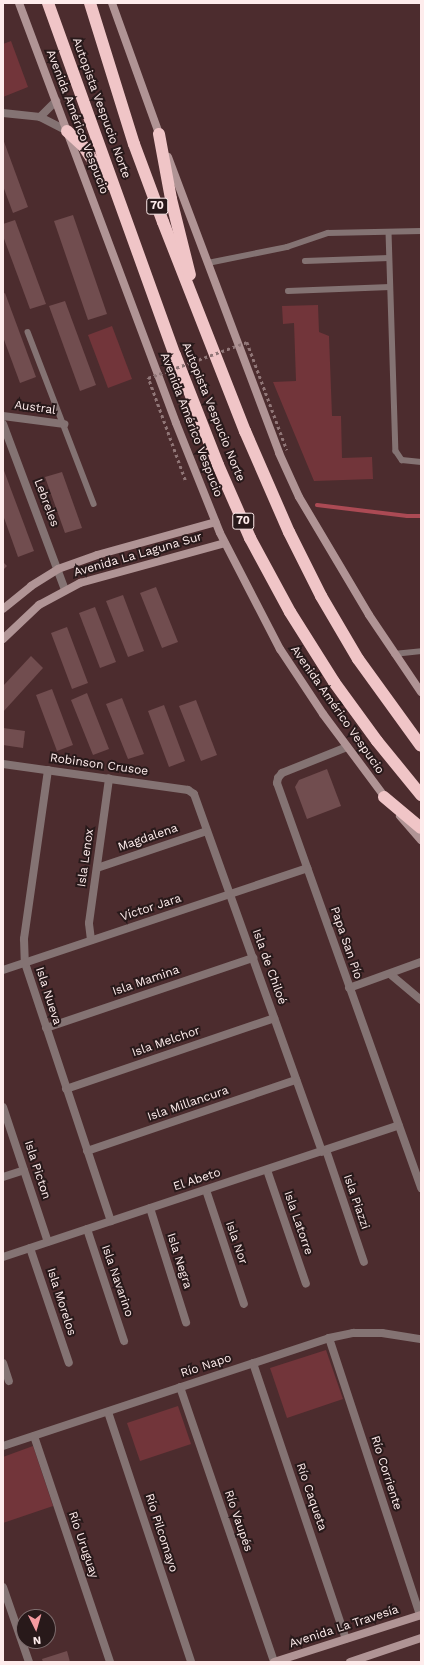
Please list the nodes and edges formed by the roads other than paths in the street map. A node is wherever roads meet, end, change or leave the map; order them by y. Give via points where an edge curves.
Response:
1 (19, 3) edge
2 (48, 3) edge
3 (90, 3) edge
4 (112, 3) edge
5 (56, 101) junction
6 (3, 113) edge
7 (40, 118) junction
8 (67, 131) junction
9 (159, 134) junction
10 (125, 216) junction
11 (421, 231) edge
12 (389, 232) junction
13 (389, 258) junction
14 (305, 262) dead end
15 (208, 263) junction
16 (390, 287) junction
17 (288, 291) dead end
18 (196, 308) junction
19 (28, 332) dead end
20 (3, 416) edge
21 (3, 424) edge
22 (64, 424) junction
23 (421, 462) edge
24 (94, 504) dead end
25 (216, 522) junction
26 (225, 543) junction
27 (58, 569) junction
28 (65, 590) junction
29 (3, 609) edge
30 (3, 639) edge
31 (421, 651) edge
32 (394, 654) junction
33 (421, 692) edge
34 (421, 746) edge
35 (347, 747) junction
36 (3, 764) edge
37 (48, 770) junction
38 (109, 778) junction
39 (192, 792) joint
40 (421, 796) edge
41 (384, 797) junction
42 (421, 828) edge
43 (207, 831) junction
44 (421, 840) edge
45 (97, 868) junction
46 (307, 868) junction
47 (230, 894) junction
48 (91, 940) junction
49 (253, 958) junction
50 (421, 962) edge
51 (25, 963) junction
52 (3, 970) edge
53 (390, 974) junction
54 (350, 988) junction
55 (421, 1000) edge
56 (274, 1018) junction
57 (46, 1028) junction
58 (296, 1080) junction
59 (66, 1089) junction
60 (4, 1110) edge
61 (399, 1125) junction
62 (87, 1150) junction
63 (324, 1151) junction
64 (24, 1170) junction
65 (267, 1170) junction
66 (3, 1177) edge
67 (421, 1188) edge
68 (206, 1190) junction
69 (150, 1208) junction
70 (110, 1221) junction
71 (86, 1229) junction
72 (48, 1242) junction
73 (30, 1248) junction
74 (3, 1257) edge
75 (364, 1262) dead end
76 (306, 1284) dead end
77 (244, 1304) dead end
78 (186, 1322) dead end
79 (329, 1338) junction
80 (421, 1339) edge
81 (124, 1341) dead end
82 (3, 1363) edge
83 (69, 1363) dead end
84 (253, 1363) junction
85 (9, 1381) dead end
86 (180, 1387) junction
87 (108, 1412) junction
88 (34, 1436) junction
89 (3, 1446) edge
90 (3, 1587) edge
91 (420, 1615) edge
92 (421, 1638) edge
93 (346, 1639) junction
94 (29, 1662) edge
95 (110, 1662) edge
96 (191, 1662) edge
97 (274, 1662) edge
98 (350, 1662) edge

1 - 5 main road, Avenida Américo Vespucio
2 - 10 highway, Autopista Vespucio Norte / 70
3 - 18 highway, Autopista Vespucio Norte / 70 via 134,144
4 - 9 main road
5 - 7 street
5 - 8 main road, Avenida Américo Vespucio
6 - 7 street
7 - 8 street
8 - 10 highway via 84,147 95,163
8 - 25 main road, Avenida Américo Vespucio via 176,423
9 - 15 main road
9 - 18 highway
10 - 40 highway, Autopista Vespucio Norte / 70 via 208,440 254,544 290,612 334,682
11 - 12 lane
12 - 13 lane
12 - 15 lane via 328,233 287,246
13 - 14 lane
13 - 16 lane
15 - 32 main road via 279,453 299,497
16 - 17 lane
16 - 23 lane via 396,451 402,460
18 - 34 highway, Autopista Vespucio Norte / 70 via 269,487 304,564 358,659
19 - 22 lane
20 - 22 street, Austral
21 - 27 street, Lebreles
22 - 24 lane
25 - 26 main road, Avenida Américo Vespucio
25 - 27 main road, Avenida La Laguna Sur
26 - 28 main road, Avenida La Laguna Sur via 96,578
26 - 35 main road, Avenida Américo Vespucio via 280,649
27 - 28 street, Lebreles
27 - 29 main road, Avenida La Laguna Sur via 31,586
28 - 30 main road, Avenida La Laguna Sur via 30,612
31 - 32 lane
32 - 33 main road
35 - 41 main road, Avenida Américo Vespucio
35 - 46 street, Papa San Pío via 282,773 277,780
36 - 37 street, Robinson Crusoe
37 - 38 street, Robinson Crusoe
37 - 51 street, Isla Nueva via 24,939
38 - 39 street, Robinson Crusoe
38 - 45 street, Isla Lenox
39 - 43 street, Isla de Chiloé
41 - 42 highway
41 - 44 main road, Avenida Américo Vespucio
43 - 45 street, Magdalena
43 - 47 street, Isla de Chiloé
45 - 48 street, Isla Lenox via 89,928
46 - 47 street, Víctor Jara
46 - 54 street, Papa San Pío
47 - 48 street, Víctor Jara
47 - 49 street, Isla de Chiloé
48 - 51 street, Víctor Jara
49 - 56 street, Isla de Chiloé
49 - 57 street, Isla Mamina
50 - 53 street
51 - 52 street, Víctor Jara
51 - 57 street, Isla Nueva
53 - 54 street
53 - 55 street
54 - 61 street, Papa San Pío
56 - 58 street, Isla de Chiloé
56 - 59 street, Isla Melchor
57 - 59 street, Isla Nueva
58 - 62 street, Isla Millancura
58 - 63 street, Isla de Chiloé
59 - 62 street, Isla Nueva
60 - 64 street, Isla Picton
61 - 63 street, El Abeto
61 - 67 street, Papa San Pío
62 - 70 street, Isla Nueva
63 - 65 street, El Abeto
63 - 75 street, Isla Piazzi
64 - 66 street
64 - 72 street, Isla Picton
65 - 68 street, El Abeto
65 - 76 street, Isla Latorre
68 - 69 street, El Abeto
68 - 77 street, Isla Nor
69 - 70 street, El Abeto
69 - 78 street, Isla Negra
70 - 71 street, El Abeto
71 - 72 street, El Abeto
71 - 81 street, Isla Navarino
72 - 73 street, El Abeto
73 - 74 street, El Abeto
73 - 83 street, Isla Morelos
79 - 80 street, Río Napo via 354,1333 382,1333
79 - 84 street, Río Napo
79 - 91 street, Río Corriente
82 - 85 street
84 - 86 street, Río Napo
84 - 93 street, Río Caqueta
86 - 87 street, Río Napo
86 - 97 street, Río Vaupés
87 - 88 street, Río Napo
87 - 96 street, Río Pilcomayo
88 - 89 street, Río Napo
88 - 95 street, Río Uruguay
90 - 94 street
91 - 93 main road, Avenida La Travesía
92 - 98 main road
93 - 97 main road, Avenida La Travesía

